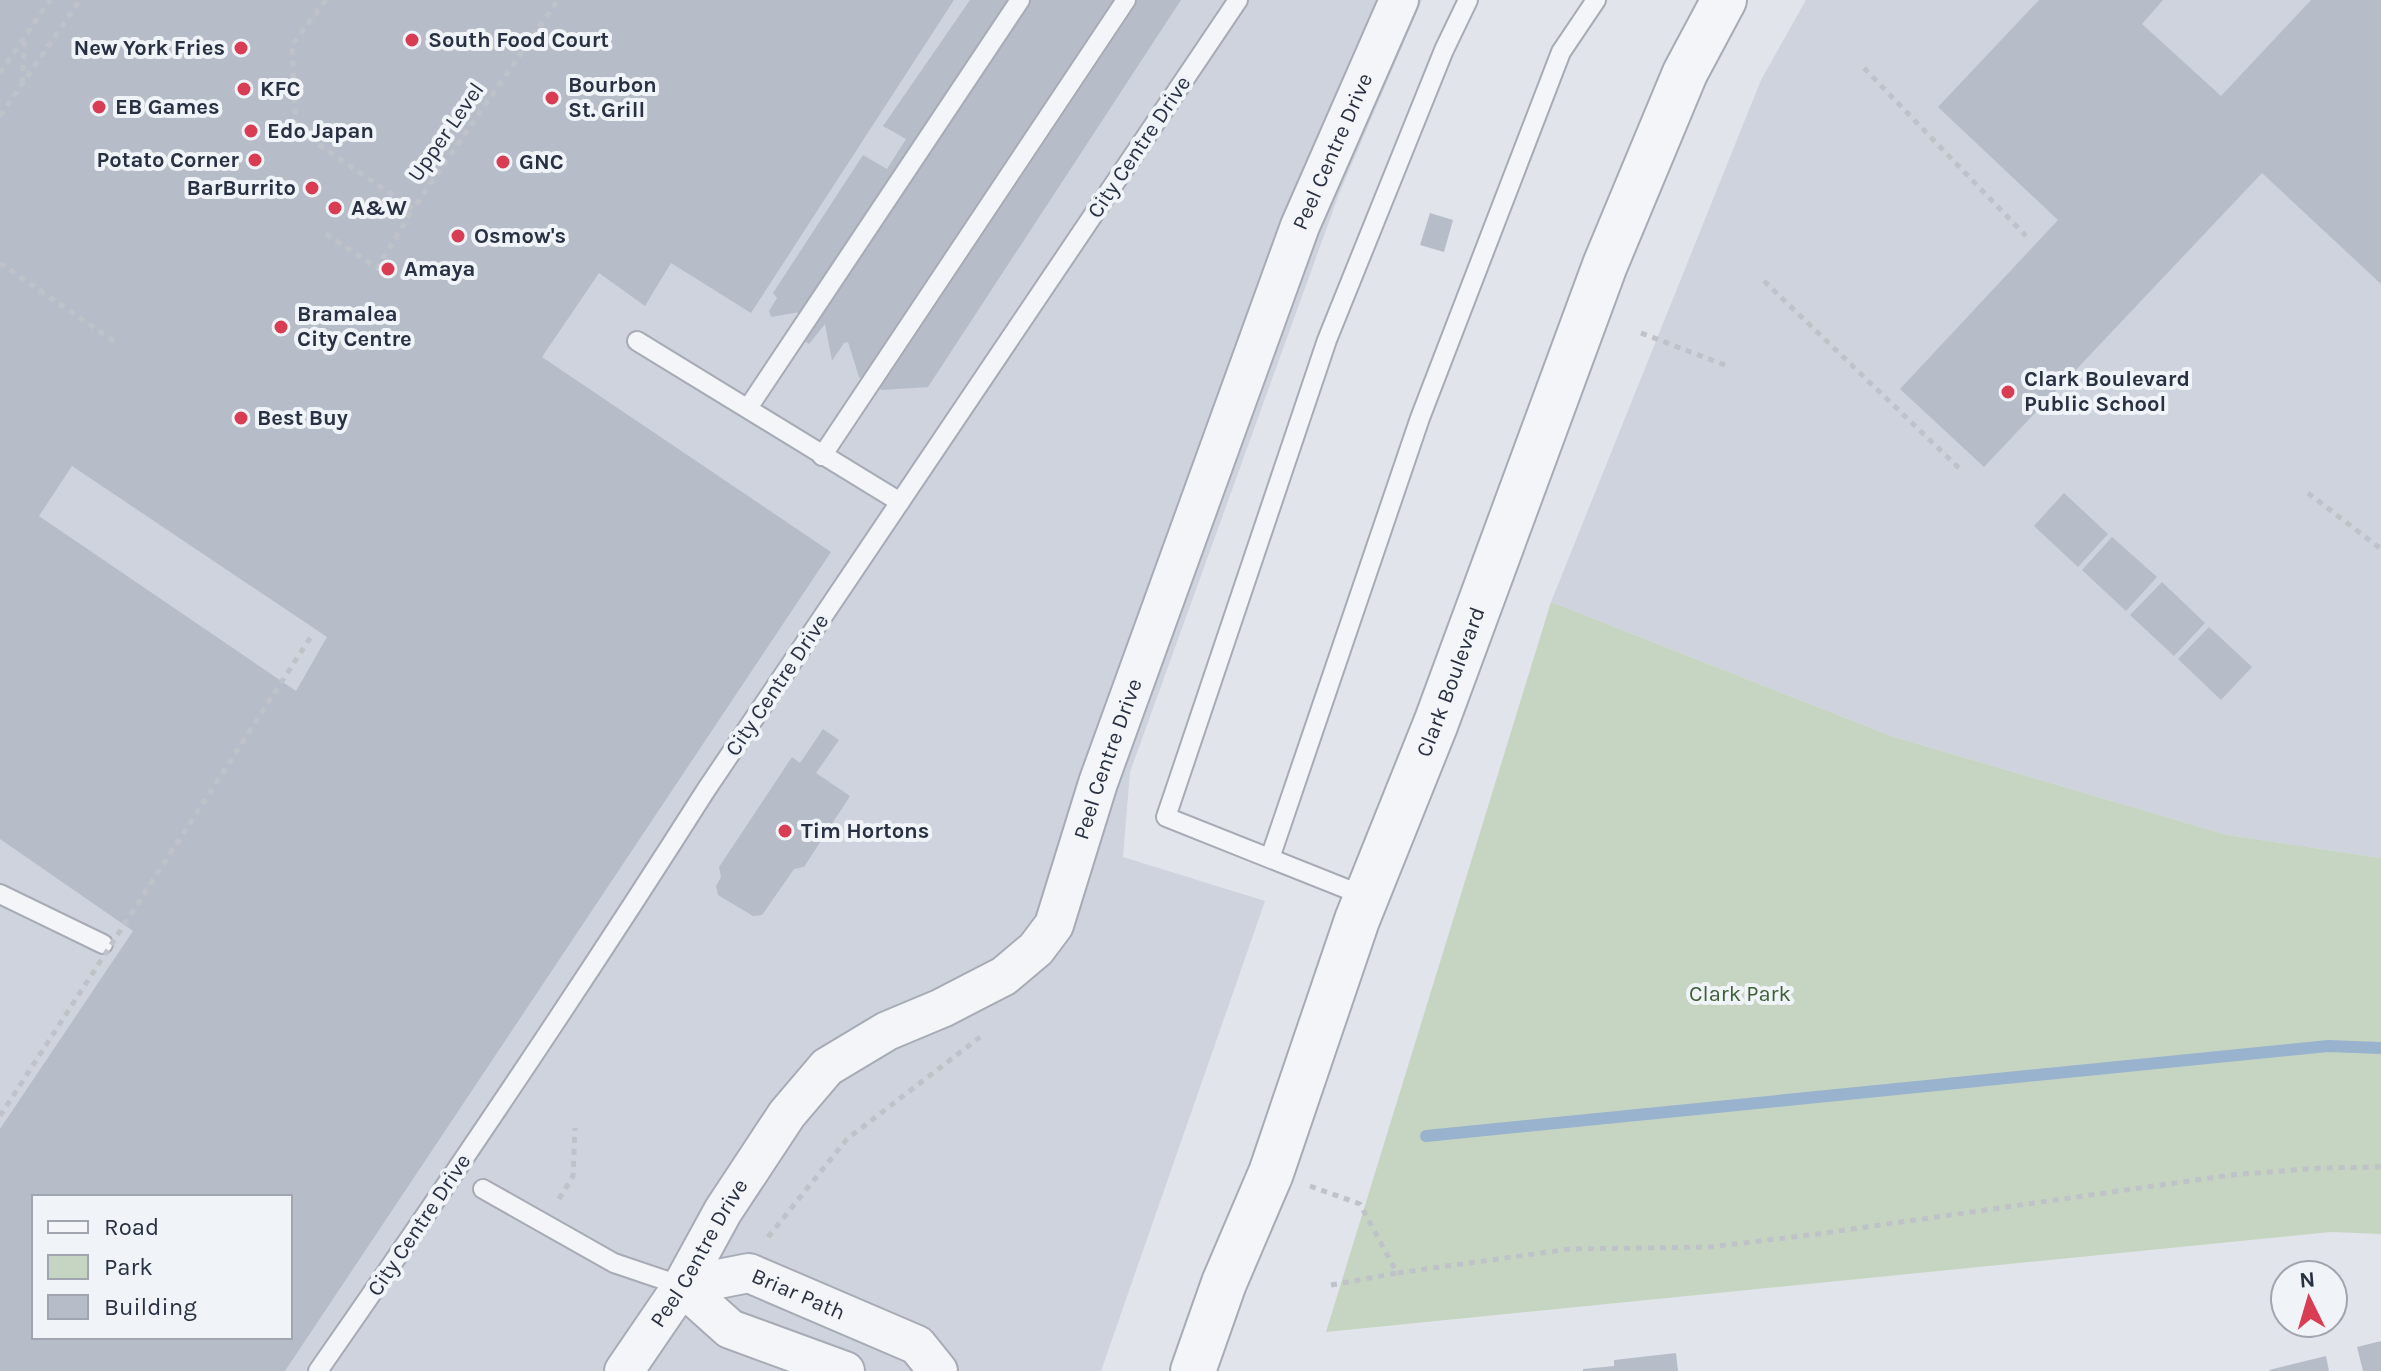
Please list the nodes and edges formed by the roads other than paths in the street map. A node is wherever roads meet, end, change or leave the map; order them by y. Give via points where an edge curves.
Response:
1 (1020, 0) edge
2 (1126, 0) edge
3 (1238, 0) edge
4 (1399, 0) edge
5 (1468, 0) edge
6 (1596, 0) edge
7 (1724, 0) edge
8 (637, 341) dead end
9 (748, 408) junction
10 (822, 456) junction
11 (900, 502) junction
12 (1270, 858) junction
13 (0, 894) edge
14 (1367, 897) junction
15 (103, 944) dead end
16 (483, 1189) dead end
17 (682, 1286) junction
18 (318, 1371) edge
19 (624, 1371) edge
20 (845, 1371) edge
21 (938, 1371) edge
22 (1193, 1371) edge

1 - 9 lane
2 - 10 lane
3 - 11 lane, City Centre Drive
4 - 17 street, Peel Centre Drive via 1300,226 1098,783 1054,925 1004,976 887,1031 827,1067 787,1114 723,1211
5 - 12 lane via 1327,340 1166,817
6 - 12 lane via 1561,52 1420,418
7 - 14 street, Clark Boulevard via 1685,73 1605,265
8 - 9 lane
9 - 10 lane
10 - 11 lane
11 - 18 lane, City Centre Drive
12 - 14 lane
13 - 15 lane
14 - 22 street, Clark Boulevard via 1271,1173
16 - 17 lane via 614,1263
17 - 19 street, Peel Centre Drive
17 - 20 street via 730,1329
17 - 21 street, Briar Path via 749,1273 917,1345

